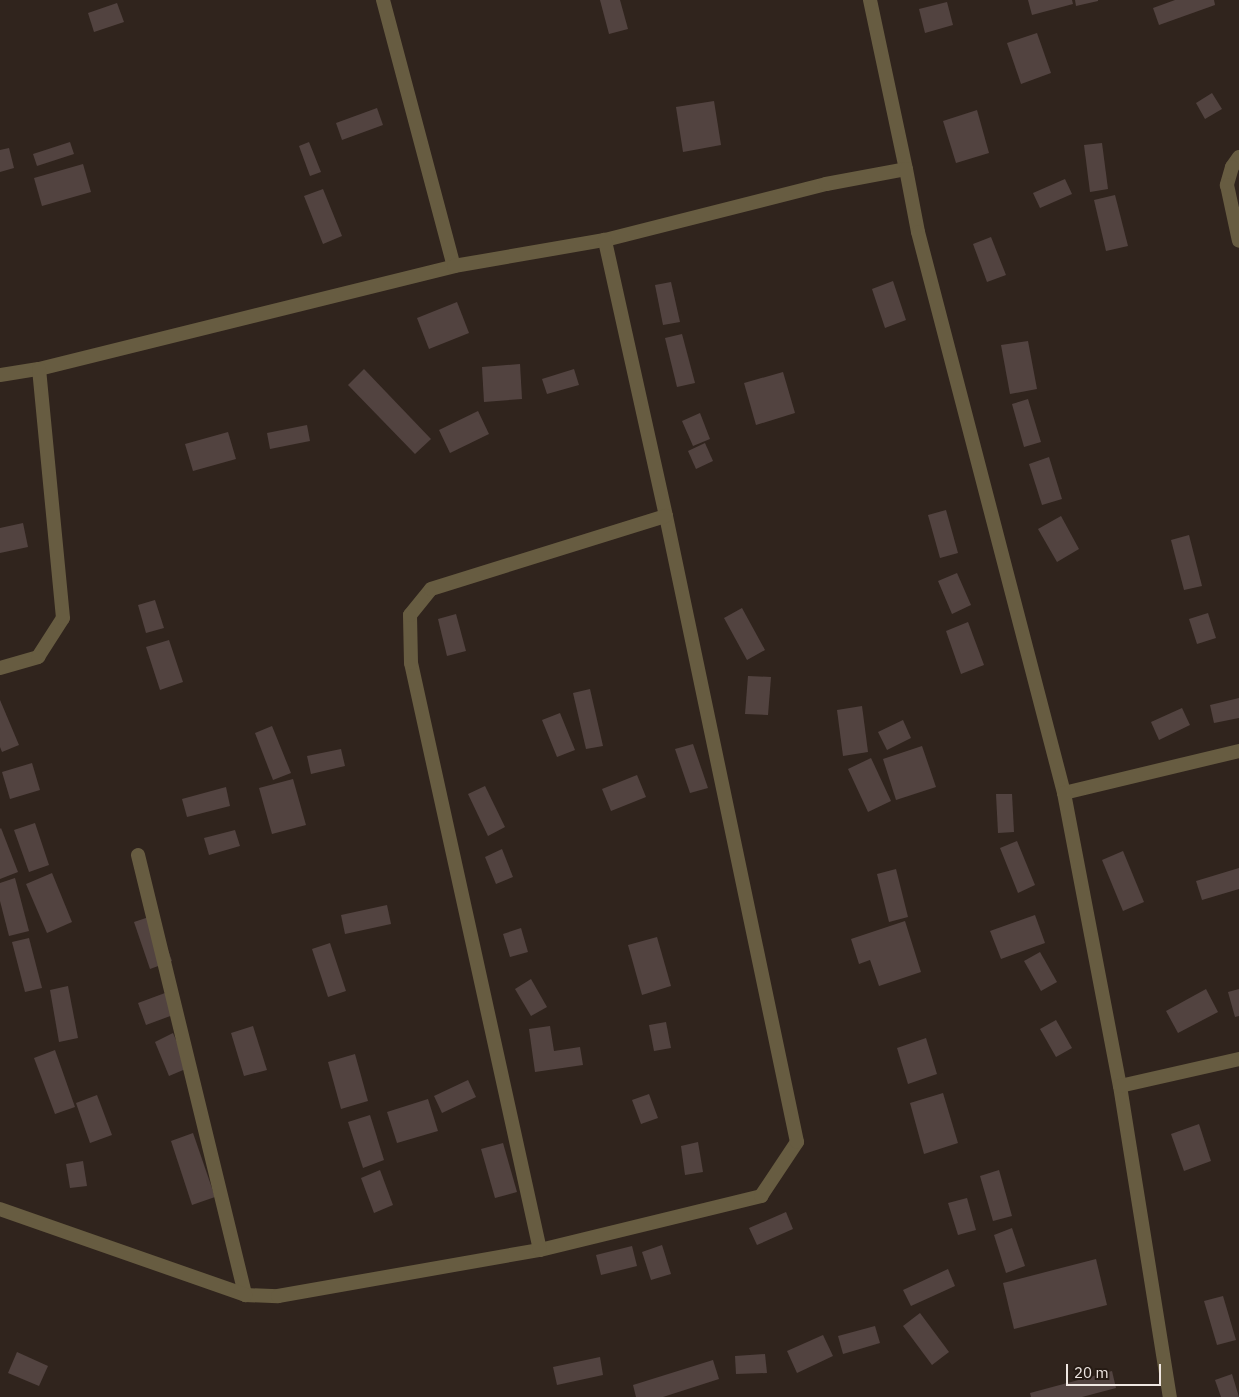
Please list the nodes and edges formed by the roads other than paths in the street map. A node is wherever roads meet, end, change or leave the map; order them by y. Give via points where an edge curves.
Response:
1 (383, 0) edge
2 (870, 0) edge
3 (1239, 157) edge
4 (906, 169) junction
5 (605, 240) junction
6 (1239, 242) edge
7 (454, 266) junction
8 (40, 369) junction
9 (0, 375) edge
10 (666, 516) junction
11 (0, 668) edge
12 (1239, 751) edge
13 (1064, 793) junction
14 (138, 855) dead end
15 (1239, 1059) edge
16 (1120, 1086) junction
17 (0, 1209) edge
18 (540, 1250) junction
19 (245, 1294) junction
20 (1170, 1397) edge

1 - 7 street
2 - 4 street
3 - 6 street via 1227,185
4 - 5 street via 826,184
4 - 13 street via 918,232
5 - 7 street
5 - 10 street
7 - 8 street
8 - 9 street
8 - 11 street via 63,618 38,657
10 - 18 street via 431,589 410,615 411,663
10 - 18 street via 797,1142 762,1196
12 - 13 street
13 - 16 street
14 - 19 street
15 - 16 street
16 - 20 street
17 - 19 street
18 - 19 street via 278,1296

